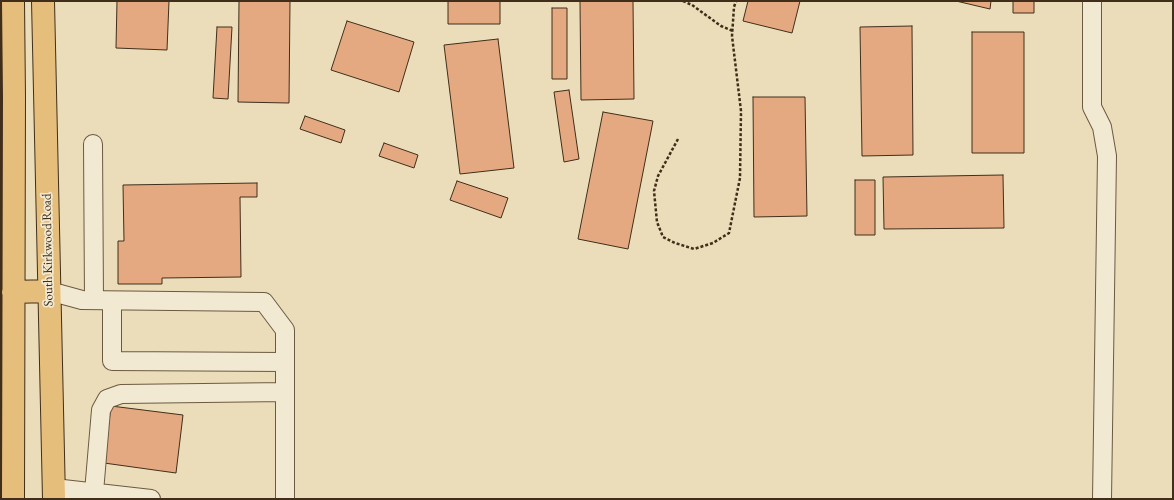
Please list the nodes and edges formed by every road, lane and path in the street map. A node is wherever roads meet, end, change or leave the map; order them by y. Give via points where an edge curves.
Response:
1 (13, 1) edge
2 (43, 1) edge
3 (683, 1) edge
4 (736, 1) edge
5 (1092, 1) edge
6 (733, 31) junction
7 (8, 97) edge
8 (45, 97) junction
9 (678, 139) dead end
10 (93, 144) dead end
11 (49, 291) junction
12 (7, 292) edge
13 (94, 300) junction
14 (112, 301) junction
15 (285, 362) junction
16 (285, 392) junction
17 (94, 492) junction
18 (54, 494) edge
19 (112, 497) edge
20 (13, 499) edge
21 (151, 499) edge
22 (286, 499) edge
23 (1102, 499) edge

1 - 7 main road
2 - 8 main road, South Kirkwood Road
3 - 6 path via 720,26
4 - 6 path
5 - 23 lane via 1092,107 1102,127 1107,156
6 - 9 path via 741,111 740,178 729,233 713,243 694,249 663,237 657,222 654,191 658,176
7 - 8 main road
7 - 12 main road
8 - 11 main road, South Kirkwood Road
10 - 13 lane
11 - 12 main road
11 - 13 lane via 82,300
11 - 18 main road, South Kirkwood Road
12 - 20 main road
13 - 14 lane
14 - 15 lane via 264,302 285,330
14 - 15 lane via 112,361
15 - 16 lane
16 - 17 lane via 121,394 107,399 101,410
16 - 22 lane
17 - 18 lane
17 - 19 lane
19 - 21 lane

